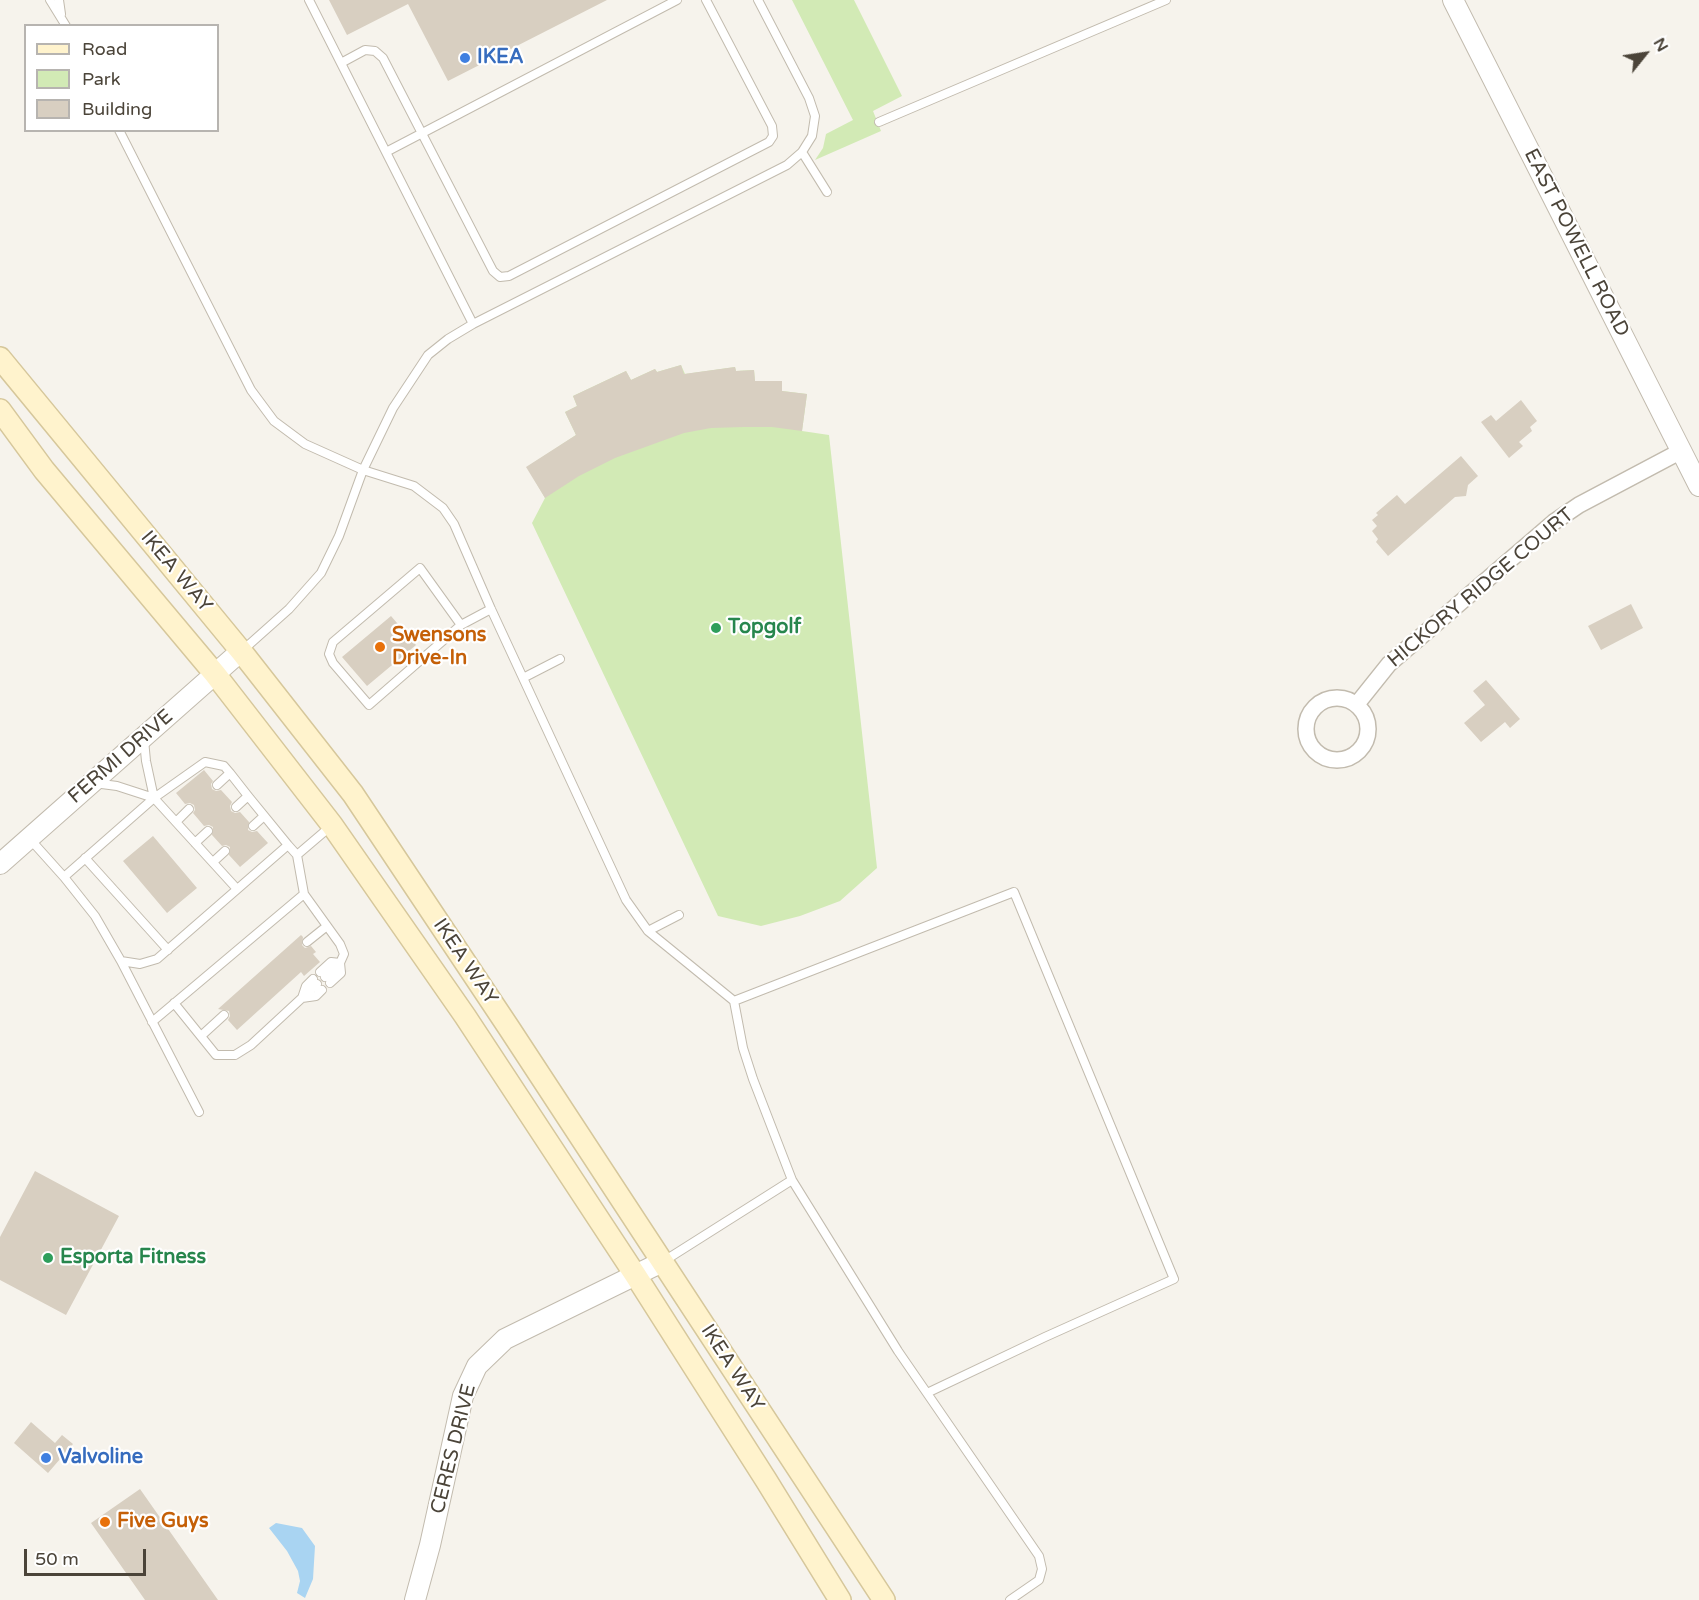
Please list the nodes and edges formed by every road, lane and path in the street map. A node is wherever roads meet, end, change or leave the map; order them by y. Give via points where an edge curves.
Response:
1 (50, 0) edge
2 (59, 0) edge
3 (309, 0) edge
4 (677, 0) edge
5 (706, 0) edge
6 (758, 0) edge
7 (1166, 0) edge
8 (1453, 0) edge
9 (61, 15) junction
10 (65, 24) edge
11 (341, 63) junction
12 (879, 122) dead end
13 (121, 132) edge
14 (422, 133) junction
15 (386, 152) junction
16 (802, 152) junction
17 (827, 192) dead end
18 (473, 324) junction
19 (0, 358) edge
20 (0, 410) edge
21 (1681, 451) junction
22 (363, 470) junction
23 (1699, 486) edge
24 (491, 609) junction
25 (461, 625) junction
26 (242, 651) junction
27 (560, 659) dead end
28 (215, 674) junction
29 (523, 678) junction
30 (1357, 704) junction
31 (144, 739) junction
32 (230, 773) junction
33 (91, 782) junction
34 (217, 785) dead end
35 (248, 796) junction
36 (154, 798) junction
37 (236, 807) dead end
38 (189, 809) dead end
39 (264, 816) junction
40 (176, 822) junction
41 (333, 825) junction
42 (253, 826) dead end
43 (208, 831) dead end
44 (29, 838) junction
45 (195, 843) junction
46 (288, 844) junction
47 (225, 851) dead end
48 (297, 855) junction
49 (85, 858) junction
50 (213, 862) junction
51 (0, 864) edge
52 (64, 877) junction
53 (237, 889) junction
54 (304, 894) junction
55 (679, 915) dead end
56 (327, 926) junction
57 (648, 931) junction
58 (307, 942) dead end
59 (168, 950) junction
60 (121, 961) junction
61 (340, 963) junction
62 (318, 984) dead end
63 (734, 1001) junction
64 (174, 1004) junction
65 (224, 1015) dead end
66 (152, 1022) junction
67 (201, 1036) junction
68 (199, 1112) dead end
69 (792, 1180) junction
70 (662, 1262) junction
71 (636, 1276) junction
72 (927, 1393) junction
73 (415, 1600) edge
74 (840, 1600) edge
75 (884, 1600) edge
76 (1010, 1600) edge

1 - 9 lane
2 - 9 lane
3 - 11 lane
4 - 14 lane
5 - 14 lane via 772,126 769,142 509,276 500,277 493,271
6 - 16 lane via 815,116 812,135
7 - 12 lane
8 - 21 street, EAST POWELL ROAD
9 - 10 lane
11 - 14 lane via 365,50 383,57
11 - 15 lane
13 - 22 lane via 251,390 274,421 305,444
14 - 15 lane
15 - 18 lane
16 - 17 lane
16 - 18 lane via 787,165
18 - 22 lane via 428,355 393,408
19 - 26 main road, IKEA WAY
20 - 28 main road, IKEA WAY via 44,470
21 - 23 street, EAST POWELL ROAD
21 - 30 street, HICKORY RIDGE COURT via 1554,522 1389,664
22 - 24 lane via 414,486 443,508 454,524
22 - 26 lane via 321,573 289,609
24 - 25 lane
24 - 29 lane
25 - 25 lane via 420,568 333,642 329,654 369,705
26 - 28 street, FERMI DRIVE
26 - 70 main road, IKEA WAY via 353,794
27 - 29 lane
28 - 31 street, FERMI DRIVE
28 - 41 main road, IKEA WAY
29 - 57 lane via 626,900
30 - 30 street via 1365,714 1369,731 1366,743 1345,759 1333,760 1316,753 1305,731 1313,708 1328,698 1341,697
31 - 33 street, FERMI DRIVE
31 - 36 lane
32 - 34 lane
32 - 35 lane
32 - 36 lane via 224,766 205,762
33 - 36 lane
33 - 44 street, FERMI DRIVE
35 - 37 lane
35 - 39 lane
36 - 40 lane
36 - 49 lane
38 - 40 lane
39 - 42 lane
39 - 46 lane
40 - 45 lane
41 - 48 lane
41 - 71 main road, IKEA WAY via 465,1016
43 - 45 lane
44 - 51 street, FERMI DRIVE
44 - 52 lane
45 - 50 lane
46 - 48 lane
46 - 53 lane
47 - 50 lane
48 - 54 lane
49 - 52 lane
49 - 59 lane
50 - 53 lane
52 - 60 lane via 95,916
53 - 59 lane
54 - 56 lane
54 - 64 lane
55 - 57 lane
56 - 58 lane
56 - 61 lane via 344,954
57 - 63 lane
59 - 60 lane via 157,959 140,964
60 - 66 lane
61 - 61 lane via 331,962 325,977 341,973
62 - 67 lane via 251,1046 235,1055 216,1055
63 - 69 lane via 753,1079
63 - 72 lane via 1014,892 1174,1279
64 - 66 lane
64 - 67 lane
65 - 67 lane
66 - 68 lane
69 - 70 lane
69 - 72 lane
70 - 71 street, CERES DRIVE
70 - 75 main road, IKEA WAY
71 - 73 street, CERES DRIVE via 505,1339 477,1366 463,1396
71 - 74 main road, IKEA WAY
72 - 76 lane via 1039,1556 1039,1580

